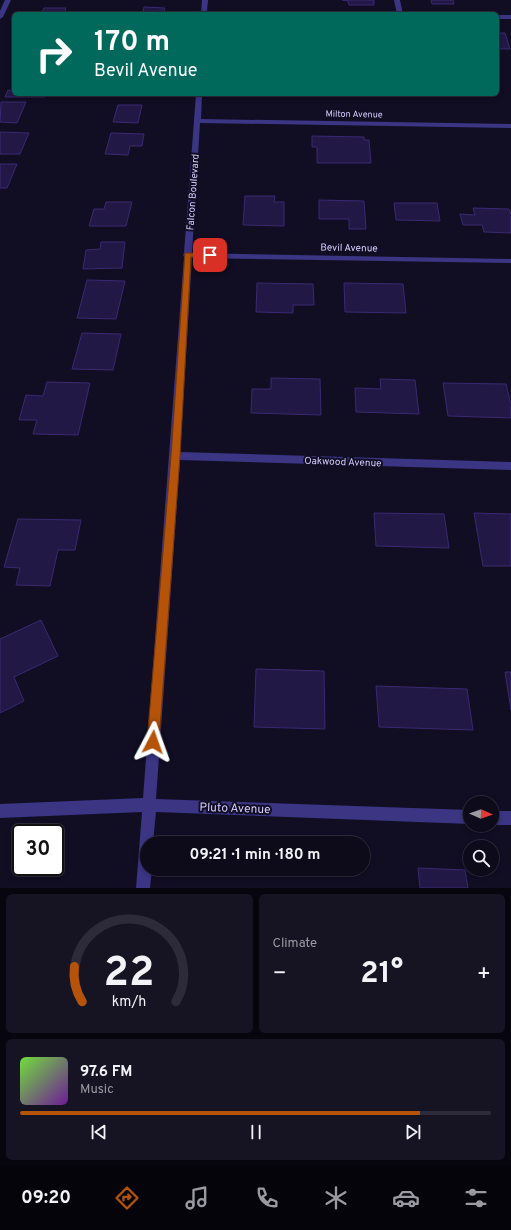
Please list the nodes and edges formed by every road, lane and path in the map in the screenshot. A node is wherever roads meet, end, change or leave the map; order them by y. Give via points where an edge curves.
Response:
1 (8, 0) edge
2 (205, 0) edge
3 (397, 0) edge
4 (204, 12) edge
5 (400, 12) edge
6 (0, 17) edge
7 (499, 17) edge
8 (511, 17) edge
9 (198, 96) edge
10 (197, 121) junction
11 (511, 126) edge
12 (187, 255) junction
13 (511, 262) edge
14 (175, 456) junction
15 (511, 466) edge
16 (148, 805) junction
17 (0, 811) edge
18 (463, 817) edge
19 (499, 818) edge
20 (511, 818) edge
21 (143, 888) edge

1 - 6 street
2 - 4 street
3 - 5 street
7 - 8 street
9 - 10 street, Falcon Boulevard
10 - 11 street, Milton Avenue
10 - 12 street, Falcon Boulevard
12 - 13 street, Bevil Avenue
12 - 14 street, Falcon Boulevard
14 - 15 street, Oakwood Avenue
14 - 16 street, Falcon Boulevard
16 - 17 street, Pluto Avenue
16 - 18 street, Pluto Avenue
16 - 21 street, Falcon Boulevard
19 - 20 street

